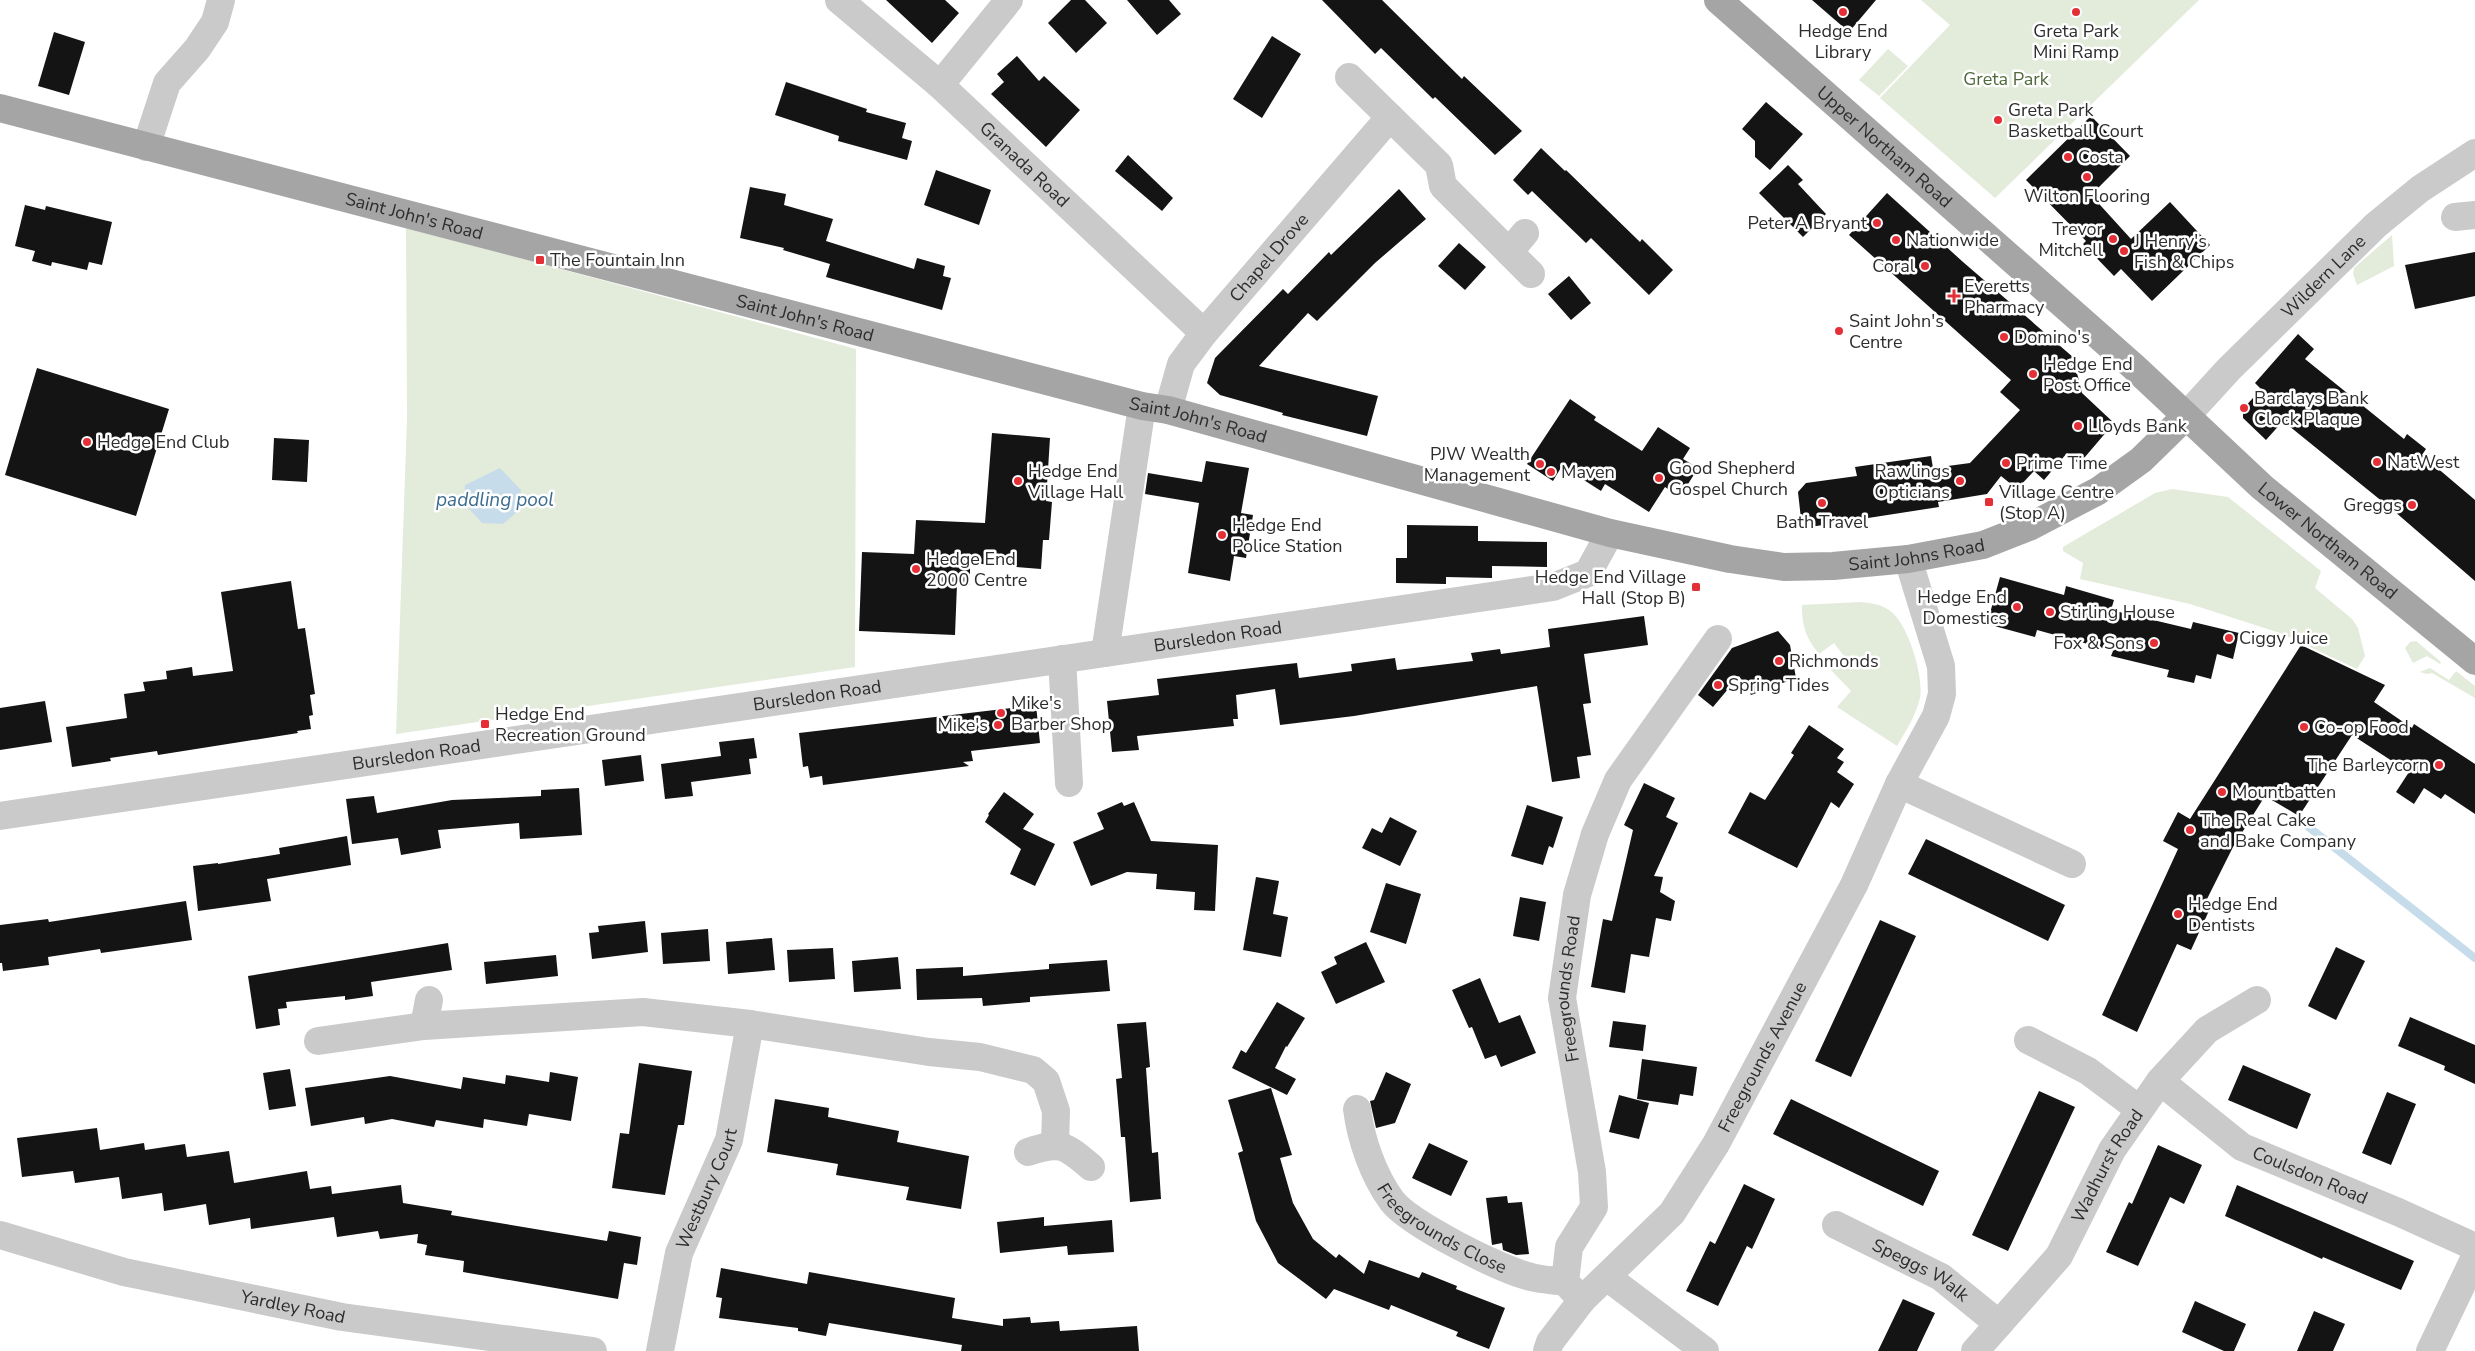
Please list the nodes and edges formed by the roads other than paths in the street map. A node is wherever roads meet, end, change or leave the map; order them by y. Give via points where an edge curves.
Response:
1 (221, 0) edge
2 (838, 0) edge
3 (1009, 0) edge
4 (1718, 0) edge
5 (1350, 76) dead end
6 (940, 85) junction
7 (0, 108) edge
8 (1390, 117) junction
9 (146, 146) junction
10 (2475, 153) edge
11 (1531, 274) dead end
12 (1204, 334) junction
13 (1142, 406) junction
14 (1168, 410) junction
15 (2186, 416) junction
16 (1610, 533) junction
17 (1908, 559) junction
18 (1718, 639) dead end
19 (1105, 653) junction
20 (1062, 659) junction
21 (2475, 661) edge
22 (1069, 783) dead end
23 (1899, 784) junction
24 (0, 816) edge
25 (2072, 864) dead end
26 (429, 1000) dead end
27 (2257, 1000) dead end
28 (750, 1024) junction
29 (424, 1026) junction
30 (318, 1040) dead end
31 (2028, 1040) dead end
32 (2160, 1081) junction
33 (2138, 1109) junction
34 (1354, 1122) dead end
35 (1055, 1145) junction
36 (1028, 1152) dead end
37 (1091, 1167) dead end
38 (1836, 1225) dead end
39 (0, 1236) edge
40 (2475, 1247) edge
41 (2475, 1257) edge
42 (1607, 1277) junction
43 (1573, 1291) junction
44 (1999, 1324) junction
45 (593, 1351) edge
46 (660, 1351) edge
47 (1547, 1351) edge
48 (1705, 1351) edge
49 (1975, 1351) edge
50 (2430, 1351) edge

1 - 9 street via 215,22 167,84
2 - 6 street, Granada Road
3 - 6 street
4 - 15 main road, Upper Northam Road via 2134,366
5 - 8 street
6 - 12 street, Granada Road
7 - 9 main road, Saint John's Road
8 - 11 street via 1439,164 1443,186 1517,242
8 - 12 street, Chapel Drove
9 - 13 main road, Saint John's Road
10 - 15 street, Wildern Lane via 2420,189 2376,225 2228,369
12 - 14 street, Chapel Drove via 1181,364
13 - 14 main road, Saint John's Road
13 - 19 street
14 - 16 main road, Saint John's Road
15 - 17 main road, Saint Johns Road via 2141,460 2065,510 1983,545
15 - 21 main road, Lower Northam Road via 2262,487
16 - 17 main road, Saint Johns Road via 1730,559 1784,567
16 - 19 street, Bursledon Road via 1588,573 1553,587
17 - 23 street, Freegrounds Avenue via 1941,666 1942,694 1936,716
18 - 43 street, Freegrounds Road via 1618,780 1594,834 1577,894 1562,998 1592,1172 1594,1206 1569,1247
19 - 20 street, Bursledon Road
20 - 22 street
20 - 24 street, Bursledon Road
23 - 25 street
23 - 42 street, Freegrounds Avenue via 1854,885 1716,1144 1672,1213
26 - 29 street
27 - 32 street, Wadhurst Road via 2207,1030
28 - 29 street via 643,1012
28 - 35 street via 928,1056 980,1058 1054,1074
28 - 46 street, Westbury Court via 729,1140 679,1253
29 - 30 street
31 - 33 street via 2088,1071
32 - 33 street, Wadhurst Road
32 - 40 street, Coulsdon Road via 2242,1147
33 - 44 street, Wadhurst Road via 2112,1150 2059,1256
34 - 43 street, Freegrounds Close via 1378,1177 1393,1202 1426,1228 1500,1266
35 - 36 street
35 - 37 street via 1072,1151
38 - 44 street, Speggs Walk via 1941,1277
39 - 45 street, Yardley Road via 124,1272 342,1317
41 - 50 street
42 - 43 street, Freegrounds Avenue
42 - 48 street
43 - 47 street
44 - 49 street, Wadhurst Road

